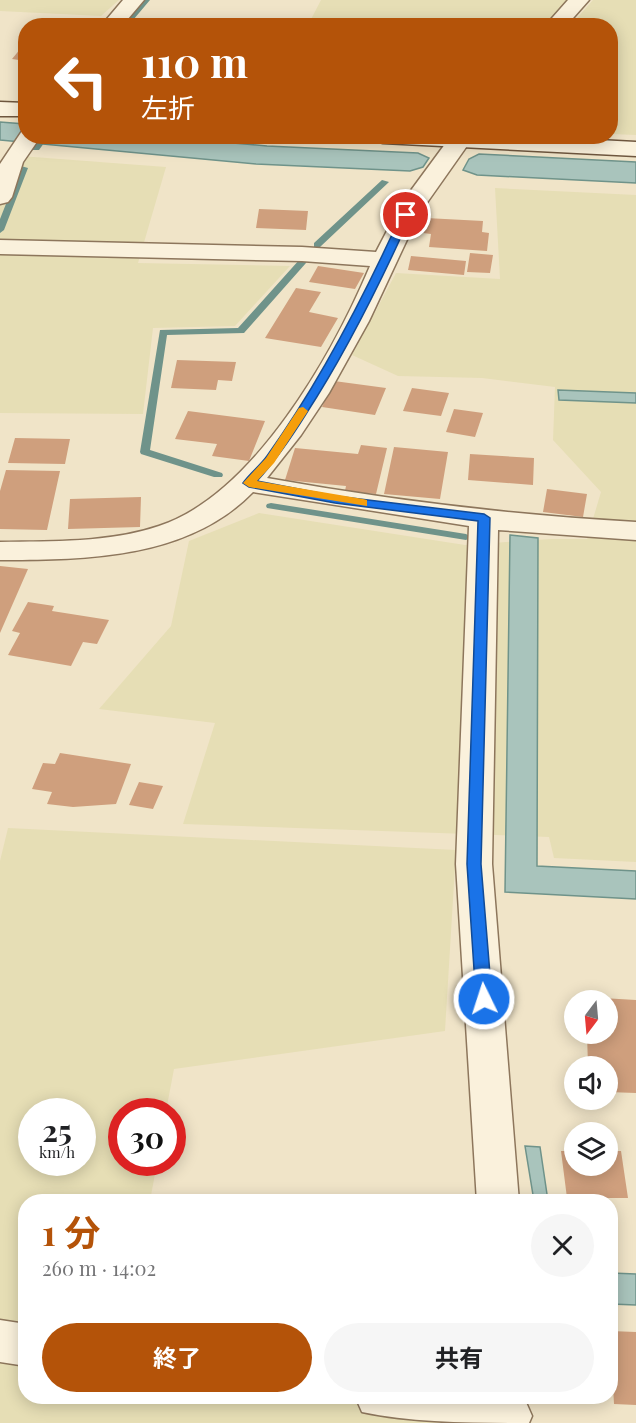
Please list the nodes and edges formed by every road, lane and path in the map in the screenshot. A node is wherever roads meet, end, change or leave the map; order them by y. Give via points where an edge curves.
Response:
1 (134, 0) edge
2 (579, 0) edge
3 (118, 18) edge
4 (562, 18) edge
5 (0, 109) edge
6 (18, 110) edge
7 (24, 144) edge
8 (457, 144) edge
9 (548, 144) edge
10 (636, 149) edge
11 (0, 197) edge
12 (0, 247) edge
13 (385, 260) junction
14 (249, 483) junction
15 (484, 518) junction
16 (636, 531) edge
17 (0, 551) edge
18 (497, 1194) edge
19 (0, 1341) edge
20 (18, 1344) edge
21 (444, 1404) edge
22 (509, 1412) edge

1 - 3 street
2 - 4 street
5 - 6 street
7 - 11 street via 12,162
8 - 13 street via 406,215
9 - 10 street
12 - 13 street via 302,254
13 - 14 street via 326,375 270,460
14 - 15 street via 335,499
14 - 17 street via 216,510 172,532 106,546
15 - 16 street
15 - 18 street via 474,864
19 - 20 street
21 - 22 street

